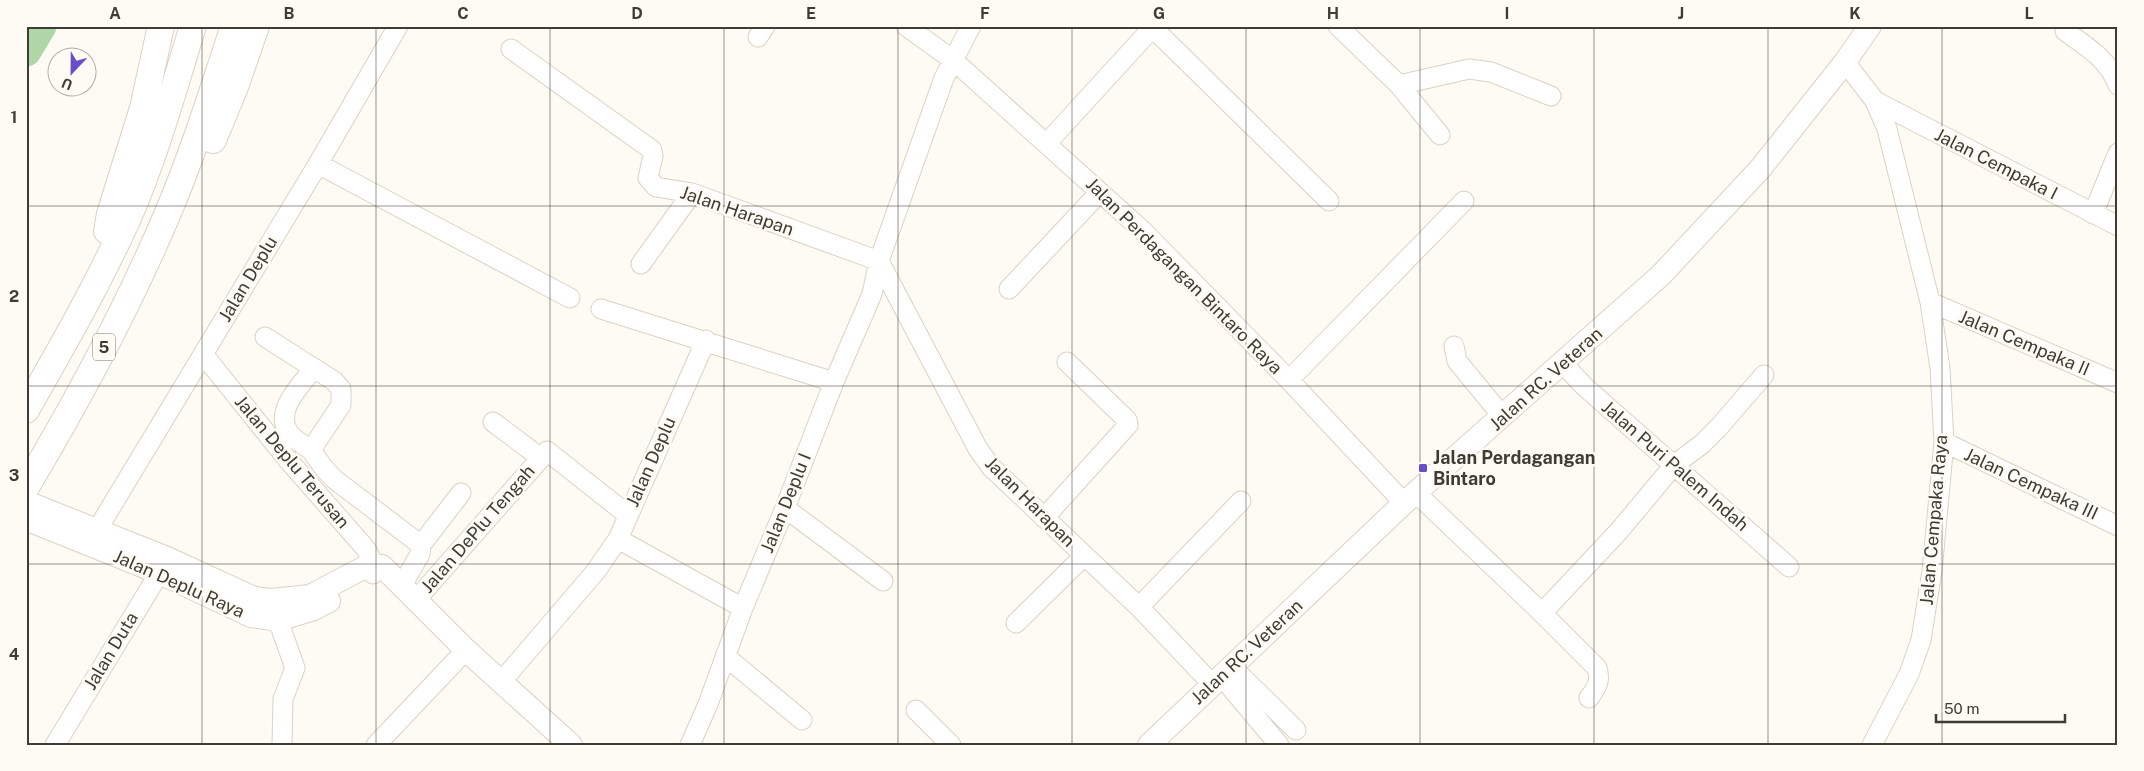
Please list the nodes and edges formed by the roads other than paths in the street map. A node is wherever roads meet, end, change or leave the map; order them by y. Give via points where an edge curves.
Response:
1 (161, 26) edge
2 (193, 26) edge
3 (234, 26) edge
4 (256, 26) edge
5 (398, 26) edge
6 (906, 26) edge
7 (971, 26) edge
8 (1338, 26) edge
9 (1870, 26) edge
10 (1154, 27) edge
11 (2065, 31) dead end
12 (511, 48) dead end
13 (954, 60) junction
14 (1846, 62) junction
15 (2118, 84) edge
16 (1399, 85) junction
17 (1551, 96) dead end
18 (1875, 101) junction
19 (1440, 135) dead end
20 (1047, 143) junction
21 (2118, 153) edge
22 (318, 164) junction
23 (1100, 192) junction
24 (692, 193) junction
25 (1329, 201) dead end
26 (1464, 201) dead end
27 (2093, 214) junction
28 (167, 215) junction
29 (2118, 226) edge
30 (879, 261) junction
31 (641, 264) dead end
32 (98, 278) junction
33 (1009, 289) dead end
34 (570, 298) dead end
35 (1930, 302) junction
36 (601, 309) dead end
37 (265, 337) dead end
38 (706, 340) junction
39 (1454, 346) dead end
40 (203, 354) junction
41 (1067, 362) dead end
42 (1563, 364) junction
43 (314, 368) junction
44 (1764, 375) dead end
45 (1289, 380) junction
46 (834, 382) junction
47 (2118, 383) edge
48 (26, 410) edge
49 (1503, 417) junction
50 (492, 422) dead end
51 (1944, 442) junction
52 (311, 450) junction
53 (541, 458) junction
54 (1674, 464) junction
55 (30, 482) edge
56 (461, 493) dead end
57 (1410, 498) junction
58 (26, 502) edge
59 (1241, 502) dead end
60 (785, 508) junction
61 (628, 515) junction
62 (26, 518) edge
63 (1044, 518) junction
64 (2118, 526) edge
65 (97, 530) junction
66 (618, 539) junction
67 (421, 545) junction
68 (1084, 556) junction
69 (164, 566) junction
70 (1789, 567) dead end
71 (389, 580) junction
72 (883, 581) dead end
73 (312, 602) junction
74 (1139, 607) junction
75 (743, 608) junction
76 (1542, 613) junction
77 (278, 620) junction
78 (1016, 624) dead end
79 (466, 650) junction
80 (725, 656) junction
81 (1222, 676) junction
82 (501, 682) junction
83 (1588, 698) dead end
84 (916, 710) dead end
85 (802, 720) dead end
86 (1296, 730) dead end
87 (55, 745) edge
88 (282, 745) edge
89 (376, 745) edge
90 (571, 745) edge
91 (690, 745) edge
92 (952, 745) edge
93 (1149, 745) edge
94 (1279, 745) edge
95 (1872, 745) edge

1 - 32 highway via 143,108 110,214
2 - 32 highway, 5 via 159,138 128,217
3 - 28 highway, 5
4 - 28 highway via 235,88 209,149
5 - 22 street, Jalan Deplu
6 - 13 street, Jalan Perdagangan Bintaro Raya
7 - 13 street
8 - 16 street
9 - 14 main road, Jalan RC. Veteran
10 - 20 street
10 - 25 street
11 - 15 street via 2106,63
12 - 24 street, Jalan Harapan via 652,150 648,178 656,186
13 - 20 street, Jalan Perdagangan Bintaro Raya
13 - 30 street via 944,78
14 - 18 street, Jalan Cempaka Raya
14 - 42 main road, Jalan RC. Veteran via 1760,169 1668,268
16 - 17 street via 1470,68 1492,72
16 - 19 street
18 - 27 street, Jalan Cempaka I
18 - 35 street, Jalan Cempaka Raya via 1887,129
20 - 23 street, Jalan Perdagangan Bintaro Raya
21 - 27 street
22 - 34 street
22 - 40 street, Jalan Deplu
23 - 33 street
23 - 45 street, Jalan Perdagangan Bintaro Raya via 1142,230
24 - 30 street, Jalan Harapan
24 - 31 street
26 - 45 street
27 - 29 street, Jalan Cempaka I
28 - 55 highway, 5 via 111,334
30 - 46 street, Jalan Deplu I via 872,294
30 - 63 street, Jalan Harapan via 978,449 991,467
32 - 48 highway, 5
35 - 47 street, Jalan Cempaka II
35 - 51 street, Jalan Cempaka Raya via 1940,368
36 - 38 street
37 - 43 street
38 - 46 street
38 - 61 street, Jalan Deplu
39 - 49 street via 1456,361
40 - 65 street, Jalan Deplu
40 - 71 street, Jalan Deplu Terusan
41 - 63 street via 1127,420 1128,425
42 - 49 main road, Jalan RC. Veteran
42 - 54 street, Jalan Puri Palem Indah
43 - 52 street via 288,402 284,418 288,432
43 - 52 street via 334,381 341,389 342,399
44 - 54 street via 1702,444
45 - 57 street, Jalan Perdagangan Bintaro Raya
46 - 60 street, Jalan Deplu I
49 - 57 main road, Jalan RC. Veteran
50 - 53 street, Jalan DePlu Tengah
51 - 64 street, Jalan Cempaka III
51 - 95 street, Jalan Cempaka Raya via 1932,571 1921,640 1909,674
52 - 67 street via 334,479
53 - 61 street via 547,451
53 - 71 street, Jalan DePlu Tengah
54 - 70 street, Jalan Puri Palem Indah
54 - 76 street via 1620,531
56 - 67 street
57 - 76 street, Jalan Perdagangan Bintaro Raya
57 - 81 main road, Jalan RC. Veteran
58 - 65 main road, Jalan Deplu Raya
59 - 74 street
60 - 72 street
60 - 75 street, Jalan Deplu I
61 - 66 street, Jalan Deplu
62 - 69 main road, Jalan Deplu Raya
63 - 68 street, Jalan Harapan
65 - 69 main road, Jalan Deplu Raya
66 - 75 street
66 - 82 street, Jalan Deplu via 596,571
67 - 71 street via 420,554
68 - 74 street, Jalan Harapan
68 - 78 street
69 - 73 main road, Jalan Deplu Raya via 254,598
69 - 77 main road, Jalan Deplu Raya via 242,612
69 - 87 street, Jalan Duta
71 - 73 main road, Jalan Deplu Raya
71 - 79 main road
73 - 77 main road, Jalan Deplu Raya
74 - 81 street, Jalan Harapan
75 - 80 street, Jalan Deplu I
76 - 83 street, Jalan Perdagangan Bintaro Raya via 1597,668 1598,686
77 - 88 street via 295,668 283,699
79 - 82 main road
79 - 89 street
80 - 85 street
80 - 91 street, Jalan Deplu I
81 - 86 street
81 - 93 main road, Jalan RC. Veteran
81 - 94 street
82 - 90 main road
84 - 92 street

